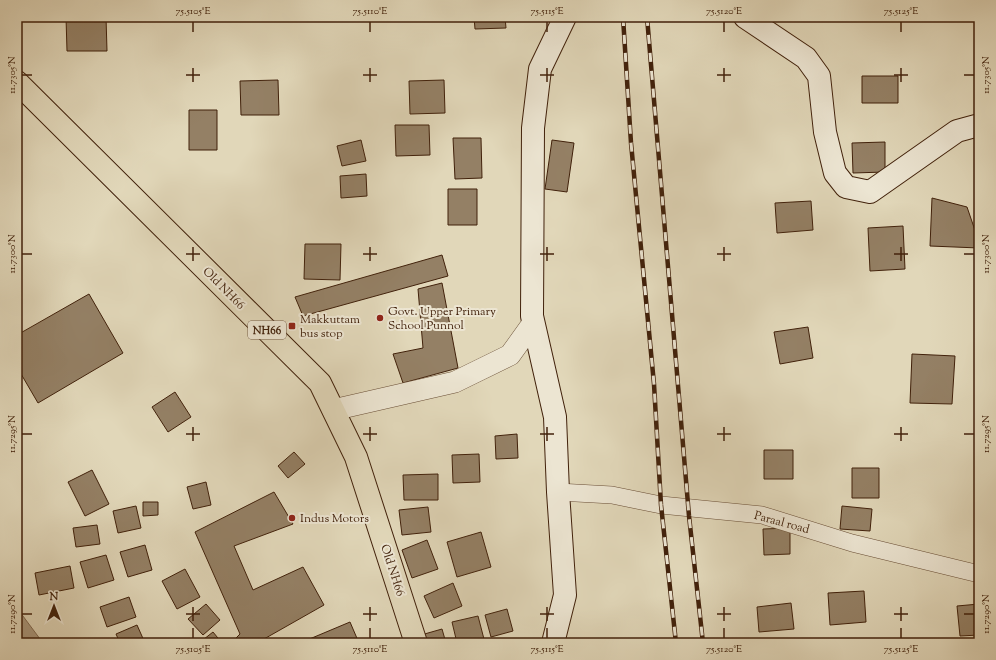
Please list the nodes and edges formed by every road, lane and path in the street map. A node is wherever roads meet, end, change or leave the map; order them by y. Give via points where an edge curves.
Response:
1 (565, 17) edge
2 (745, 17) edge
3 (17, 82) edge
4 (979, 125) edge
5 (533, 323) junction
6 (333, 410) junction
7 (558, 492) junction
8 (979, 574) edge
9 (416, 643) edge
10 (553, 643) edge

1 - 5 main road via 540,69 533,128
2 - 4 main road via 806,58 819,76 825,132 835,173 846,187 870,192 957,130
3 - 6 main road, Old NH66 / NH66 via 320,383
5 - 6 street via 510,355 455,382
5 - 7 main road via 555,416
6 - 9 main road, Old NH66 / NH66 via 356,457
7 - 8 street, Paraal road via 612,495 661,505 762,515 852,543
7 - 10 main road via 565,595

